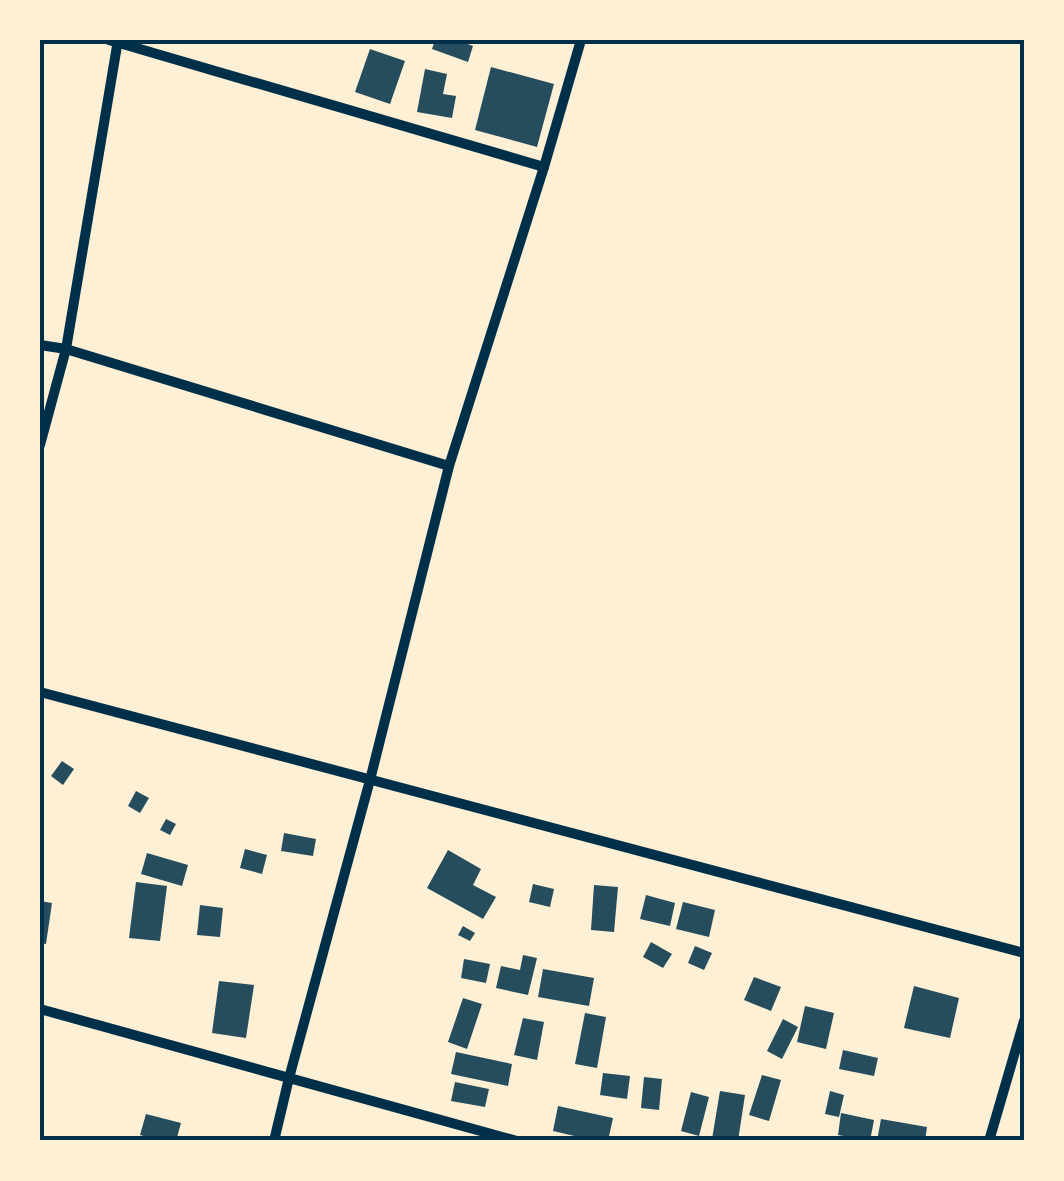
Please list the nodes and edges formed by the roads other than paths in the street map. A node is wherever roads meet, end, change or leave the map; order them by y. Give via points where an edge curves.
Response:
1 (109, 40) edge
2 (581, 40) edge
3 (118, 41) edge
4 (544, 167) junction
5 (40, 345) edge
6 (66, 349) junction
7 (40, 445) edge
8 (449, 466) junction
9 (40, 692) edge
10 (370, 780) junction
11 (1024, 953) edge
12 (40, 1009) edge
13 (1024, 1021) edge
14 (289, 1078) junction
15 (274, 1141) edge
16 (517, 1141) edge
17 (989, 1141) edge

1 - 3 street
2 - 4 street
3 - 4 street
3 - 6 street
4 - 8 street
5 - 6 street
6 - 7 street
6 - 8 street
8 - 10 street
9 - 10 street
10 - 11 street
10 - 14 street
12 - 14 street
13 - 17 street
14 - 15 street
14 - 16 street

